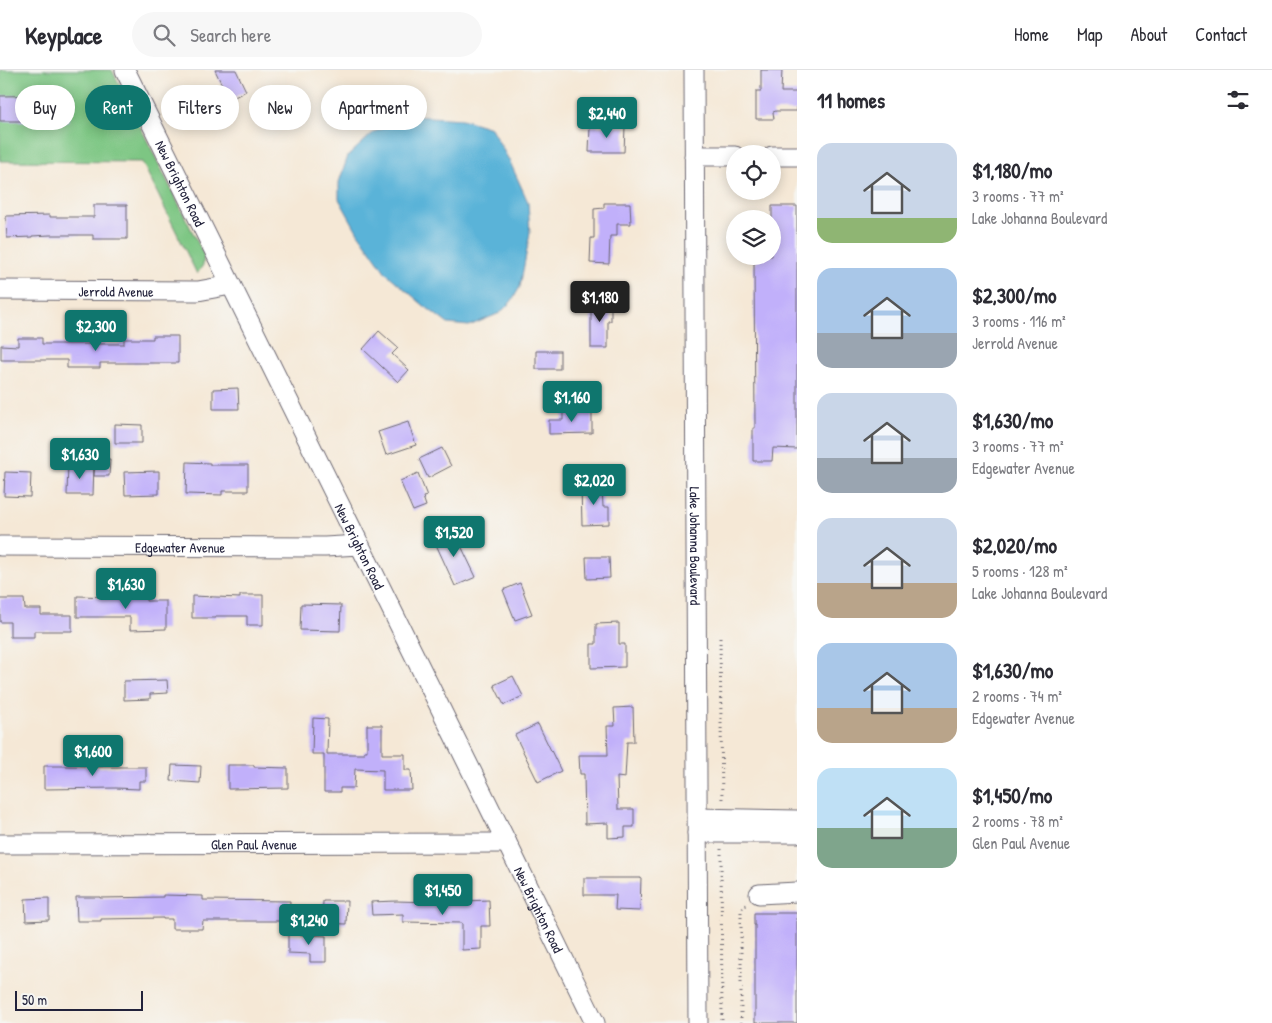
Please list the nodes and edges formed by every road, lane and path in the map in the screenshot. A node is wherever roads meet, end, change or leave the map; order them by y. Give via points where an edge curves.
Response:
1 (125, 70) edge
2 (694, 70) edge
3 (694, 156) junction
4 (726, 156) edge
5 (781, 156) edge
6 (797, 156) edge
7 (231, 285) junction
8 (0, 290) edge
9 (359, 545) junction
10 (0, 546) edge
11 (720, 638) dead end
12 (722, 818) junction
13 (797, 820) edge
14 (697, 826) junction
15 (797, 833) edge
16 (507, 843) junction
17 (0, 844) edge
18 (797, 892) edge
19 (760, 894) joint
20 (595, 1023) edge
21 (698, 1023) edge
22 (722, 1023) edge
23 (741, 1023) edge

1 - 7 street, New Brighton Road
2 - 3 street, Lake Johanna Boulevard
3 - 4 street
3 - 14 street, Lake Johanna Boulevard
5 - 6 street
7 - 8 street, Jerrold Avenue via 198,291
7 - 9 street, New Brighton Road
9 - 10 street, Edgewater Avenue via 325,548
9 - 16 street, New Brighton Road
11 - 12 path
12 - 13 street
12 - 14 street
12 - 15 street
12 - 22 path
14 - 21 street, Lake Johanna Boulevard
16 - 17 street, Glen Paul Avenue
16 - 20 street, New Brighton Road
18 - 19 street
19 - 23 path via 760,903 743,906 741,910

